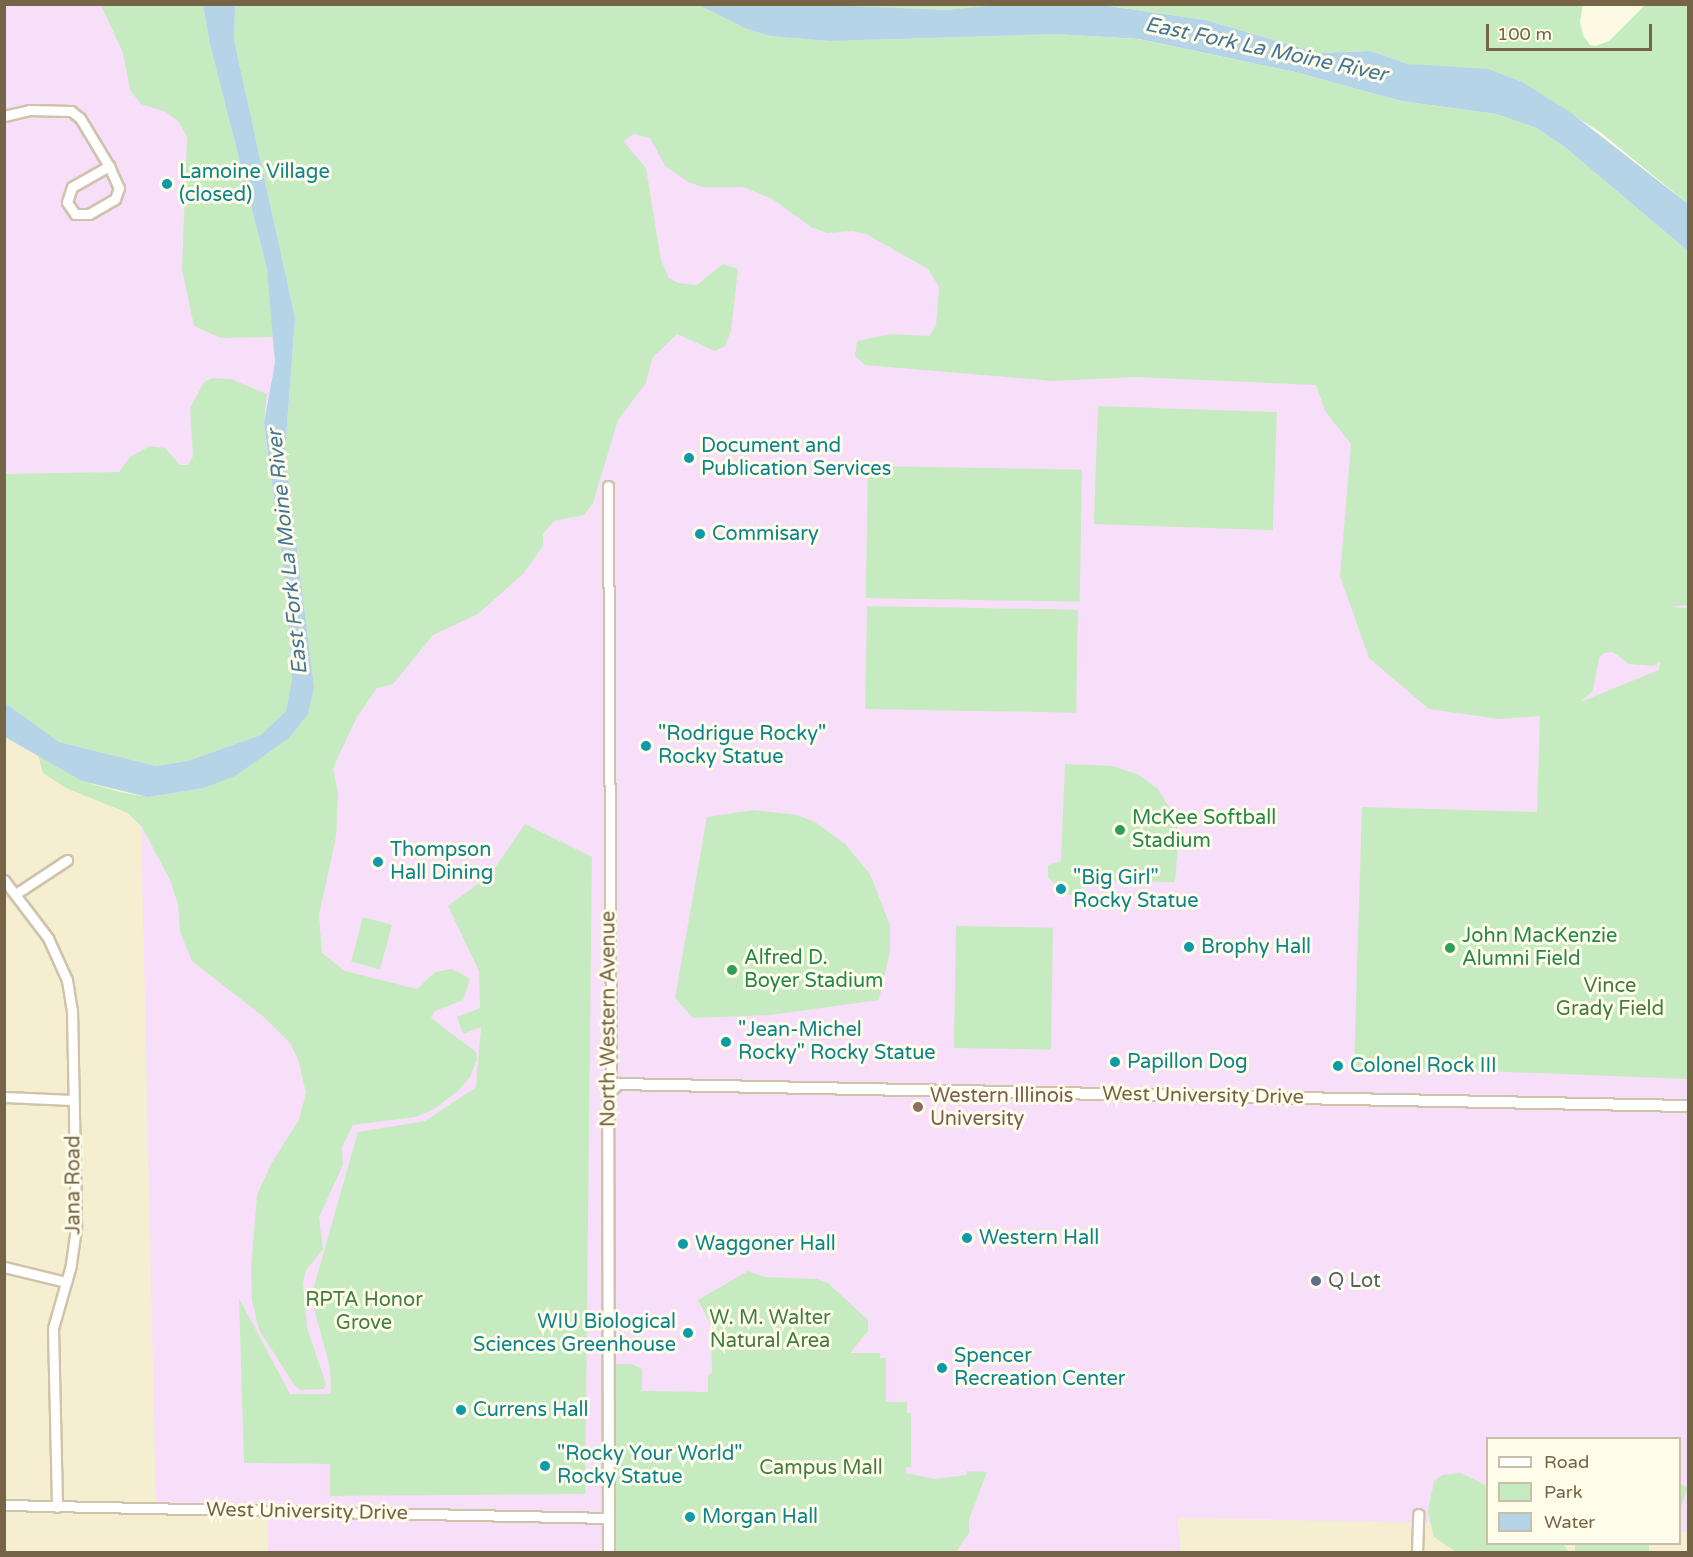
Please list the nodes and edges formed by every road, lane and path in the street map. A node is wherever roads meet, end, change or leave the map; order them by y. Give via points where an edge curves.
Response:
1 (4, 116) edge
2 (109, 166) junction
3 (608, 486) dead end
4 (67, 860) dead end
5 (4, 880) edge
6 (17, 893) junction
7 (611, 1089) junction
8 (4, 1097) edge
9 (74, 1100) junction
10 (1689, 1106) edge
11 (4, 1267) edge
12 (66, 1282) junction
13 (4, 1505) edge
14 (57, 1507) junction
15 (1418, 1514) dead end
16 (609, 1518) junction
17 (609, 1552) edge
18 (1417, 1552) edge

1 - 2 street via 30,110 71,111 81,118
2 - 2 street via 119,188 114,199 89,214 75,214 68,207 67,193
3 - 7 street, North Western Avenue
4 - 6 street
5 - 6 street, Jana Road
6 - 9 street, Jana Road via 48,938 67,980 72,1010
7 - 10 street, West University Drive via 629,1082
7 - 16 street, North Western Avenue
8 - 9 street
9 - 12 street, Jana Road via 76,1228
11 - 12 street
12 - 14 street, Jana Road via 53,1328
13 - 14 street, West University Drive
14 - 16 street, West University Drive
15 - 18 street
16 - 17 street, North Western Avenue

